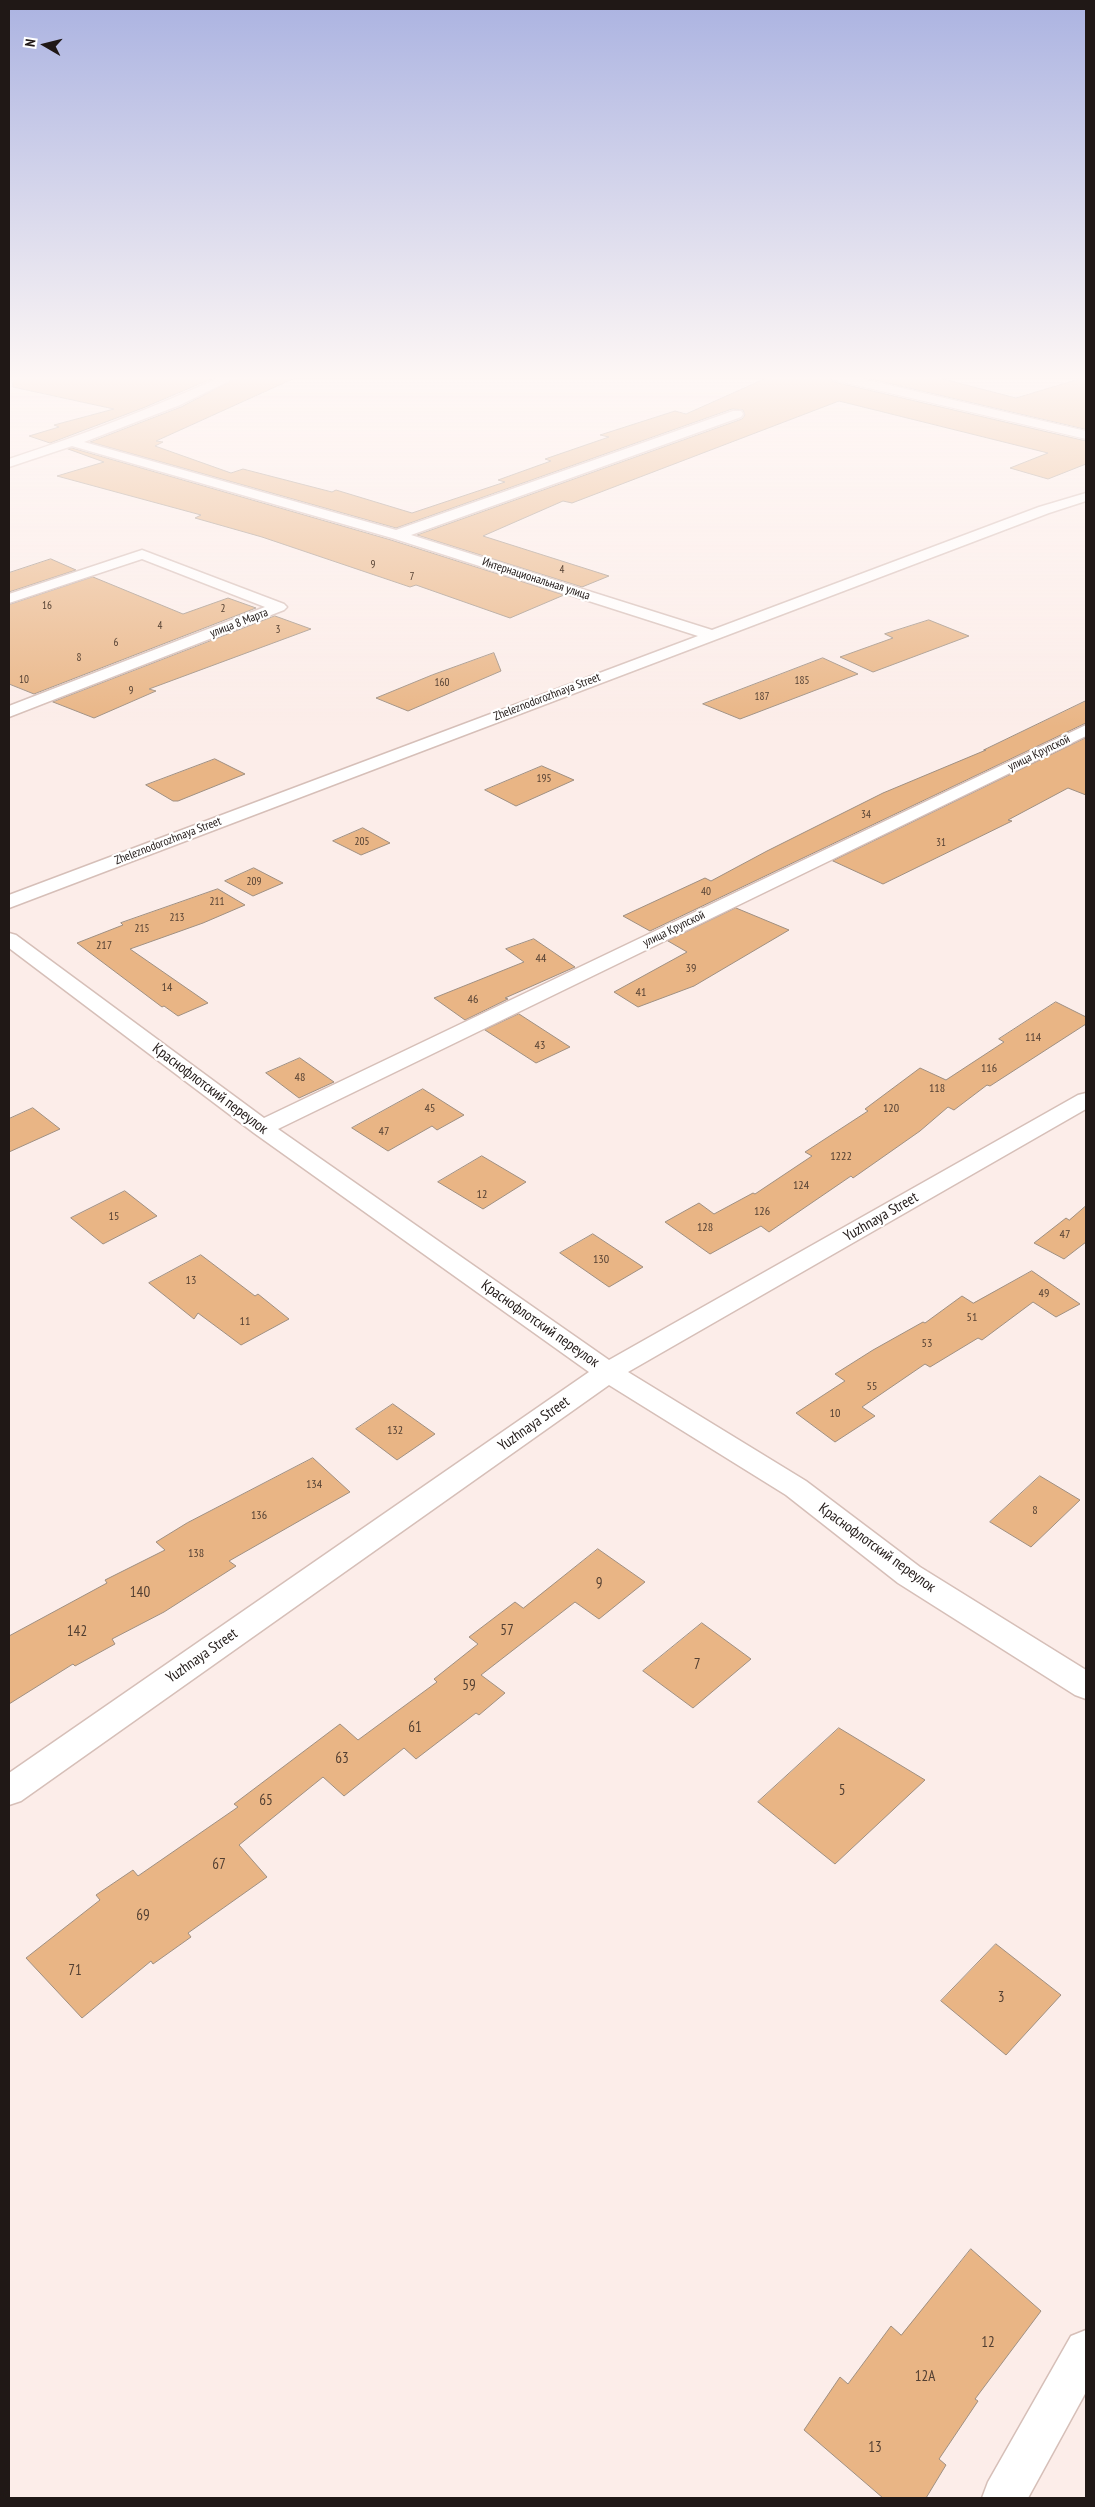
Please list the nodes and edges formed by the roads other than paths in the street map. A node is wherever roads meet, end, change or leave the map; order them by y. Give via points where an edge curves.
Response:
1 (250, 493) edge
2 (515, 493) edge
3 (1086, 497) edge
4 (397, 535) junction
5 (9, 599) edge
6 (711, 635) junction
7 (10, 710) edge
8 (1086, 730) edge
9 (9, 902) edge
10 (9, 939) edge
11 (1086, 1100) edge
12 (262, 1128) junction
13 (608, 1372) junction
14 (1086, 1686) edge
15 (9, 1791) edge
16 (1086, 2351) edge
17 (1004, 2498) edge

1 - 4 street, Интернациональная улица
2 - 4 street
3 - 6 street, Zheleznodorozhnaya Street
4 - 6 street, Интернациональная улица
5 - 7 street, улица 8 Марта via 142,554 279,608
6 - 9 street, Zheleznodorozhnaya Street
8 - 12 street, улица Крупской
10 - 12 street, Краснофлотский переулок
11 - 13 street, Yuzhnaya Street
12 - 13 street, Краснофлотский переулок
13 - 14 street, Краснофлотский переулок via 796,1488 909,1575
13 - 15 street, Yuzhnaya Street
16 - 17 street

